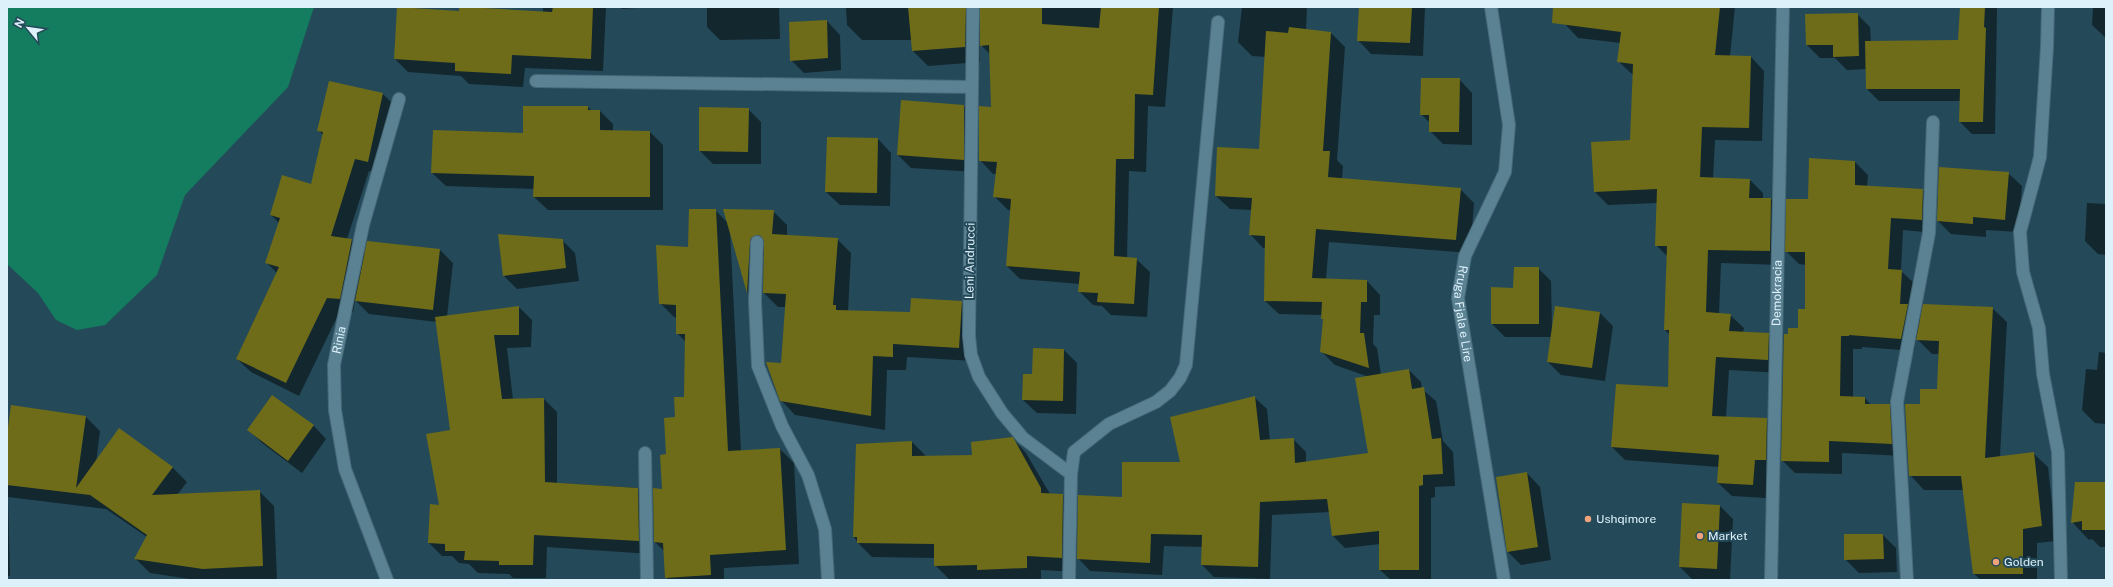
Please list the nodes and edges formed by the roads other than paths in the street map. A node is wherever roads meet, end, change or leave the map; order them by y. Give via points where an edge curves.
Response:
1 (973, 7) edge
2 (1491, 7) edge
3 (1783, 7) edge
4 (2048, 7) edge
5 (1218, 22) dead end
6 (536, 81) dead end
7 (972, 87) junction
8 (399, 99) dead end
9 (1933, 122) dead end
10 (757, 242) dead end
11 (645, 453) dead end
12 (1071, 474) junction
13 (387, 580) edge
14 (647, 580) edge
15 (828, 580) edge
16 (1069, 580) edge
17 (1504, 580) edge
18 (1771, 580) edge
19 (1907, 580) edge
20 (2061, 580) edge

1 - 7 street, Leni Andrucci
2 - 17 street, Rruga Fjala e Lire via 1509,125 1505,172 1465,256 1458,298
3 - 18 street, Demokracia
4 - 20 street via 2048,47 2040,157 2020,232 2023,272 2039,328 2043,374 2058,452
5 - 12 street via 1186,365 1170,391 1156,402 1109,424 1074,452
6 - 7 street
7 - 12 street, Leni Andrucci via 969,336 971,355 979,377 1002,413 1023,438
8 - 13 street, Rinia via 363,225 334,365 335,410 345,469
9 - 19 street via 1929,233 1897,402
10 - 15 street via 755,301 758,366 782,426 808,475 825,529
11 - 14 street
12 - 16 street

